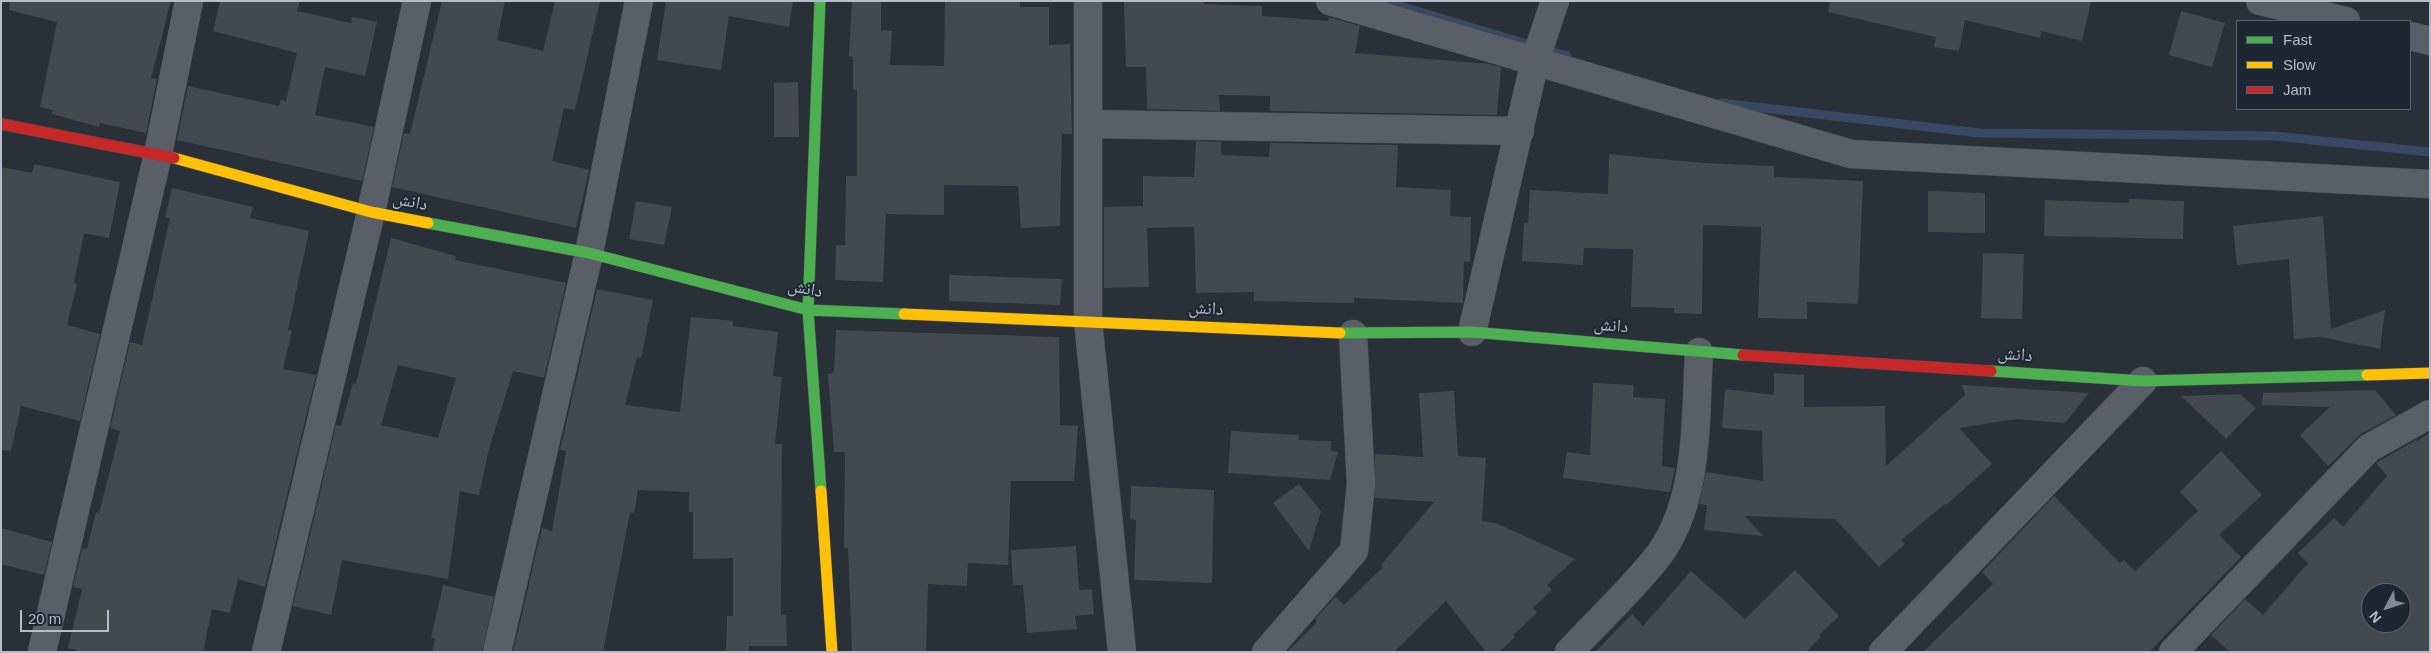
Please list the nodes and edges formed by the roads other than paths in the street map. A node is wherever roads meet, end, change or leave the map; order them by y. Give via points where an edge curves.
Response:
1 (189, 1) edge
2 (417, 1) edge
3 (639, 1) edge
4 (820, 1) edge
5 (1088, 1) edge
6 (1330, 1) edge
7 (1555, 1) edge
8 (2260, 1) edge
9 (2342, 20) edge
10 (2411, 36) edge
11 (2430, 41) edge
12 (1535, 61) junction
13 (1, 124) edge
14 (1088, 124) junction
15 (1520, 131) junction
16 (158, 154) junction
17 (2430, 184) edge
18 (371, 212) junction
19 (589, 253) junction
20 (808, 310) junction
21 (1088, 321) junction
22 (1472, 332) junction
23 (1353, 334) junction
24 (1699, 352) junction
25 (2428, 378) edge
26 (2143, 381) junction
27 (2430, 414) edge
28 (42, 652) edge
29 (266, 652) edge
30 (497, 652) edge
31 (832, 652) edge
32 (1122, 652) edge
33 (1266, 652) edge
34 (1570, 652) edge
35 (1883, 652) edge
36 (2173, 652) edge

1 - 16 street
2 - 18 street
3 - 19 street
4 - 20 main road
5 - 14 street
6 - 12 street
7 - 12 street
8 - 9 street
10 - 11 street
12 - 15 street
12 - 17 street via 1851,154
13 - 16 main road, دانش
14 - 15 street
14 - 21 street
15 - 22 street
16 - 18 main road, دانش
16 - 28 street
18 - 19 main road, دانش
18 - 29 street
19 - 20 main road, دانش
19 - 30 street
20 - 21 main road, دانش
20 - 31 main road
21 - 23 main road, دانش
21 - 32 street
22 - 23 main road, دانش
22 - 24 main road, دانش
23 - 33 street via 1361,484 1354,551
24 - 26 main road, دانش
24 - 34 street via 1693,462 1680,515 1656,559
25 - 26 main road, دانش
26 - 35 street
27 - 36 street via 2369,448

